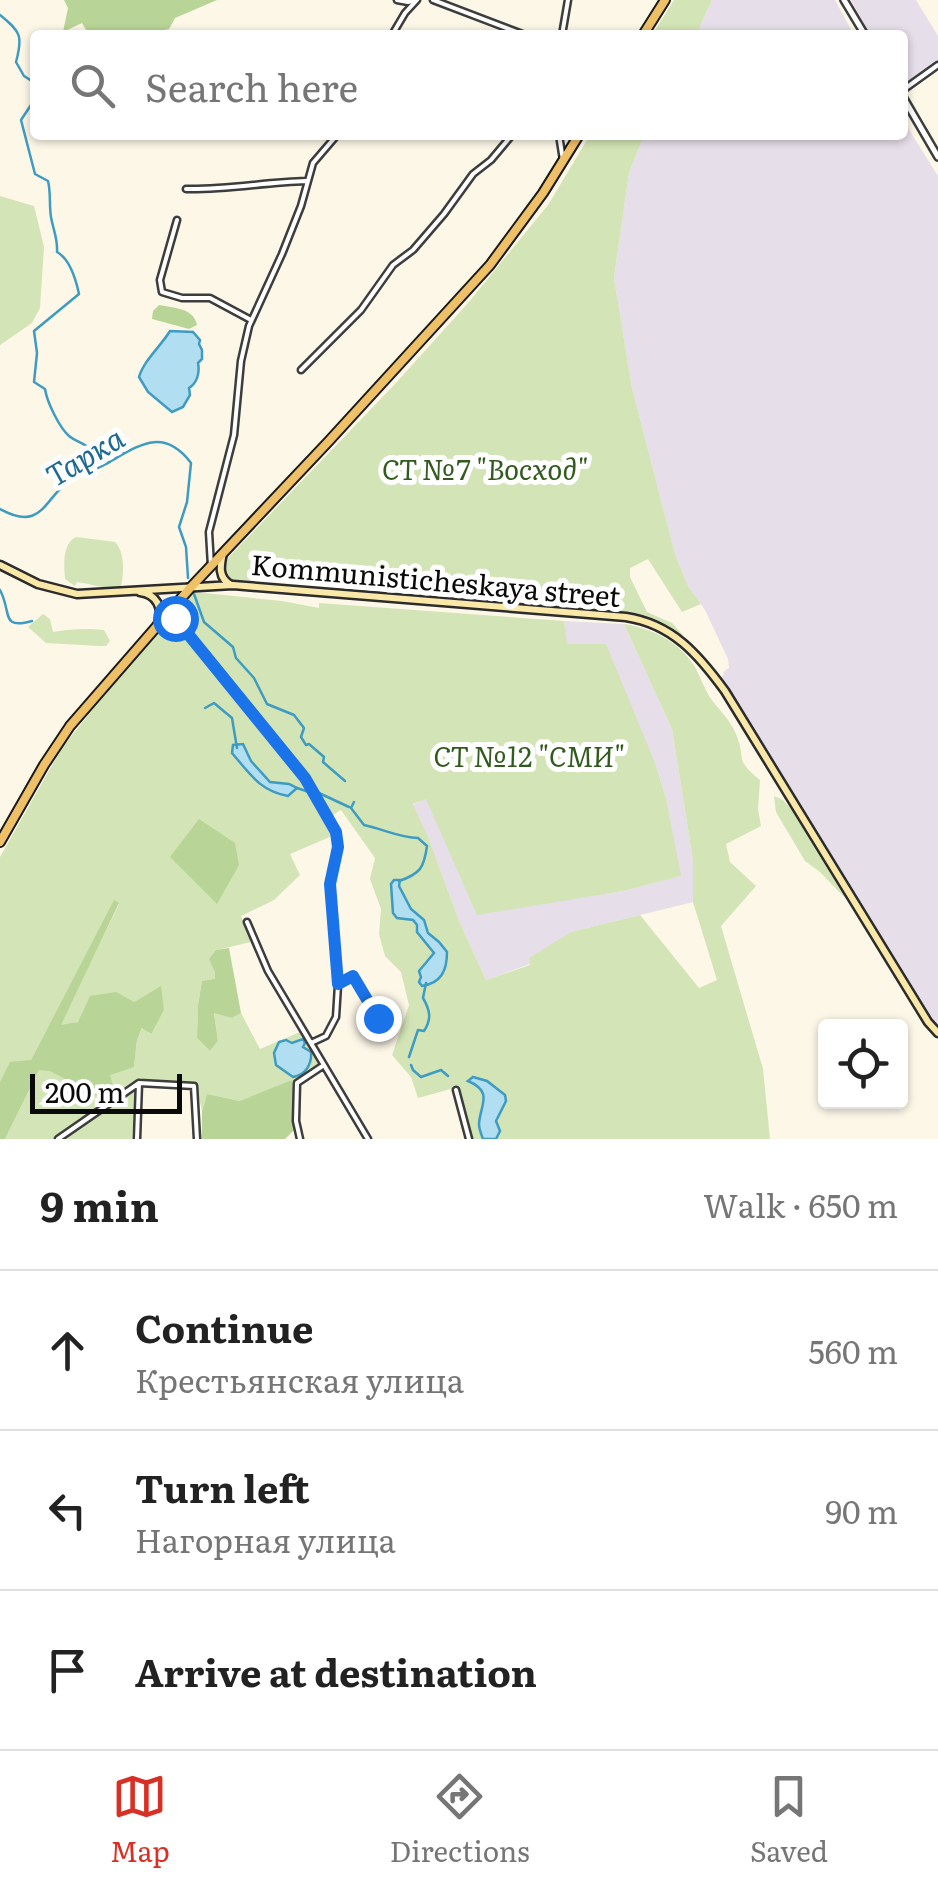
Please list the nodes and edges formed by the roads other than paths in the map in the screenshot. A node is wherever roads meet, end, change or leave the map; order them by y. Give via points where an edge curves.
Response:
1 (398, 0) edge
2 (416, 0) edge
3 (433, 0) edge
4 (568, 0) edge
5 (665, 0) edge
6 (844, 0) edge
7 (395, 30) edge
8 (512, 30) edge
9 (563, 30) edge
10 (645, 30) edge
11 (863, 30) edge
12 (938, 65) edge
13 (908, 89) edge
14 (908, 102) edge
15 (332, 140) edge
16 (508, 140) edge
17 (560, 140) edge
18 (577, 140) edge
19 (938, 156) edge
20 (563, 162) junction
21 (306, 181) junction
22 (186, 189) dead end
23 (177, 220) dead end
24 (252, 320) junction
25 (302, 370) dead end
26 (223, 554) junction
27 (0, 565) edge
28 (211, 566) junction
29 (233, 585) junction
30 (191, 587) junction
31 (129, 591) junction
32 (172, 614) junction
33 (157, 625) junction
34 (0, 842) edge
35 (247, 922) dead end
36 (338, 984) junction
37 (378, 1018) dead end
38 (938, 1033) edge
39 (311, 1042) junction
40 (324, 1065) junction
41 (139, 1083) junction
42 (456, 1090) dead end
43 (58, 1139) edge
44 (137, 1139) edge
45 (197, 1139) edge
46 (300, 1139) edge
47 (368, 1139) edge
48 (468, 1139) edge

1 - 2 street
2 - 7 street
3 - 8 street
4 - 9 street
5 - 10 main road
6 - 11 street
12 - 13 street
14 - 19 street
15 - 21 street
16 - 25 street
17 - 20 street
18 - 20 main road
20 - 26 main road via 490,264
21 - 22 street
21 - 24 street
23 - 24 street via 162,292 210,298
24 - 28 street via 234,435 209,532
26 - 28 main road
26 - 29 main road via 221,572
27 - 31 main road, Kommunisticheskaya street via 61,591
28 - 30 main road
29 - 30 main road, Kommunisticheskaya street
29 - 38 main road, Kommunisticheskaya street via 626,617 666,629 724,691
30 - 31 main road, Kommunisticheskaya street
30 - 32 main road
31 - 33 main road via 156,602
32 - 33 main road
32 - 36 street via 305,778 336,832 330,884
33 - 34 main road via 58,742
35 - 39 street
36 - 37 street via 353,976
36 - 39 street via 336,1017 326,1036
39 - 40 street
40 - 46 street via 297,1083
40 - 47 street
41 - 43 street
41 - 44 street
41 - 45 street via 194,1086
42 - 48 street

